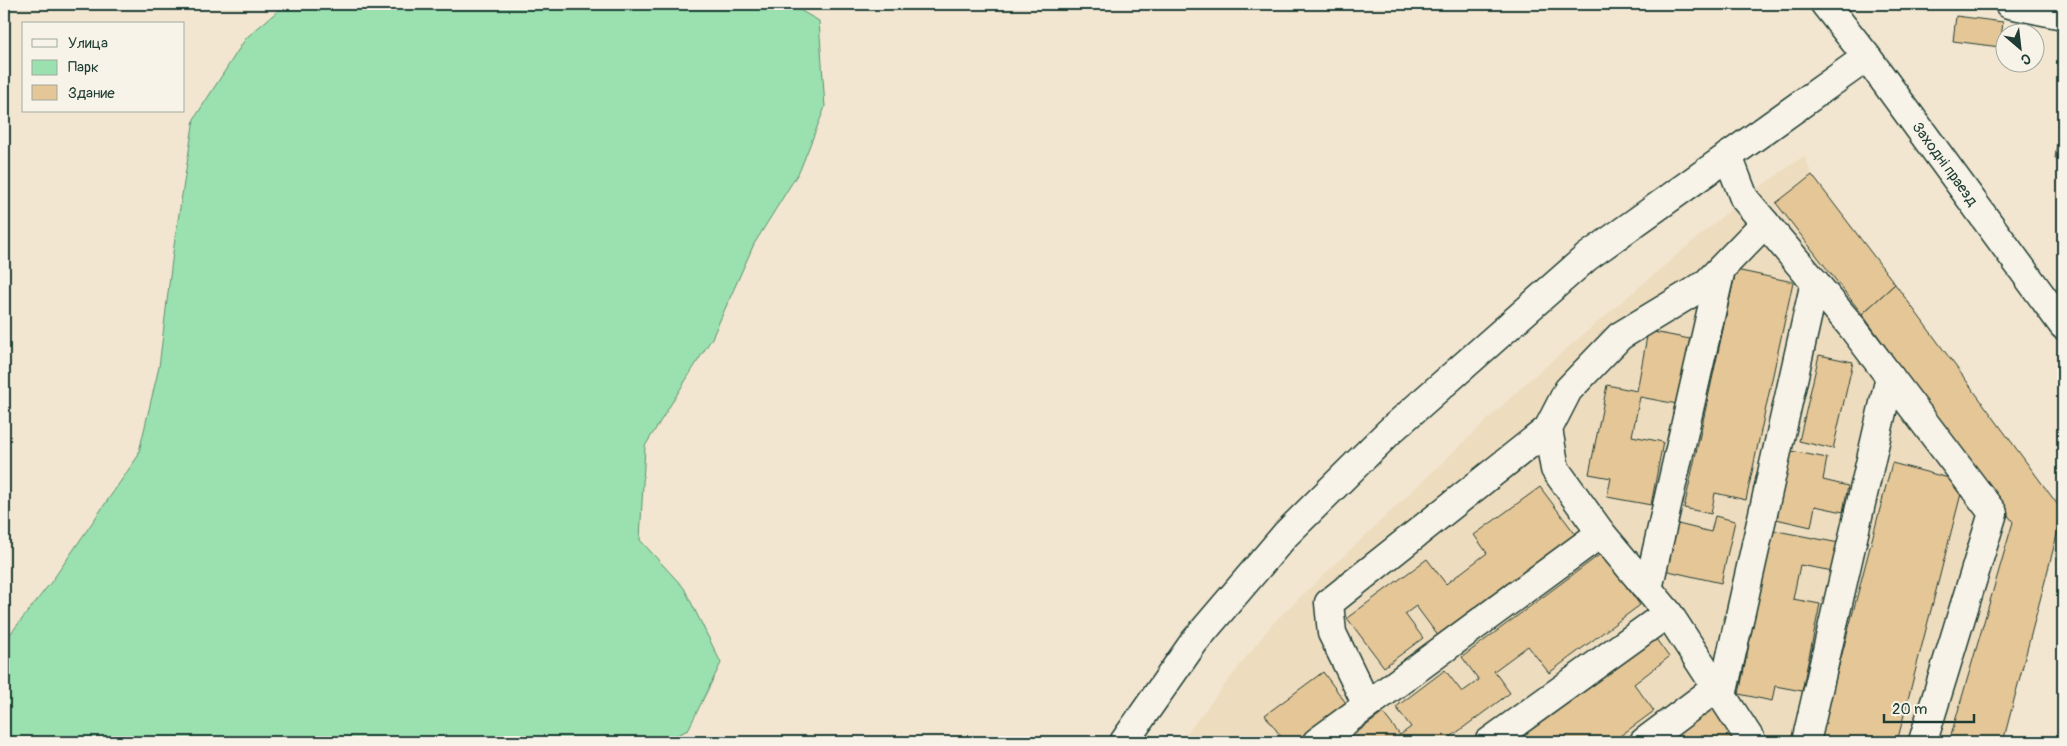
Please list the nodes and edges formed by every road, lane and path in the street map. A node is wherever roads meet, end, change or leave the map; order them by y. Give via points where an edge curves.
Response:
1 (1825, 4) edge
2 (2009, 4) edge
3 (2063, 15) edge
4 (1867, 57) junction
5 (1728, 156) junction
6 (1765, 223) junction
7 (1721, 269) junction
8 (1814, 282) junction
9 (2063, 325) edge
10 (1890, 377) junction
11 (1548, 429) junction
12 (1601, 533) junction
13 (1648, 590) junction
14 (1668, 613) junction
15 (1719, 692) junction
16 (1368, 705) junction
17 (1923, 741) edge
18 (1124, 742) edge
19 (1317, 742) edge
20 (1489, 742) edge
21 (1644, 742) edge
22 (1752, 742) edge
23 (1806, 742) edge

1 - 4 street, Заходні праезд
2 - 3 street
4 - 5 street
4 - 9 street, Заходні праезд
5 - 6 street via 1744,198
5 - 18 street via 1587,257 1390,431 1286,534 1200,635
6 - 7 street
6 - 8 street
7 - 11 street via 1706,284 1620,336 1568,390
7 - 13 street
8 - 10 street
8 - 15 street
10 - 17 street via 1993,513
10 - 23 street
11 - 12 street via 1555,469
11 - 16 street via 1329,602 1332,633
12 - 13 street
12 - 16 street
13 - 14 street
14 - 15 street
14 - 20 street
15 - 21 street
15 - 22 street
16 - 19 street

